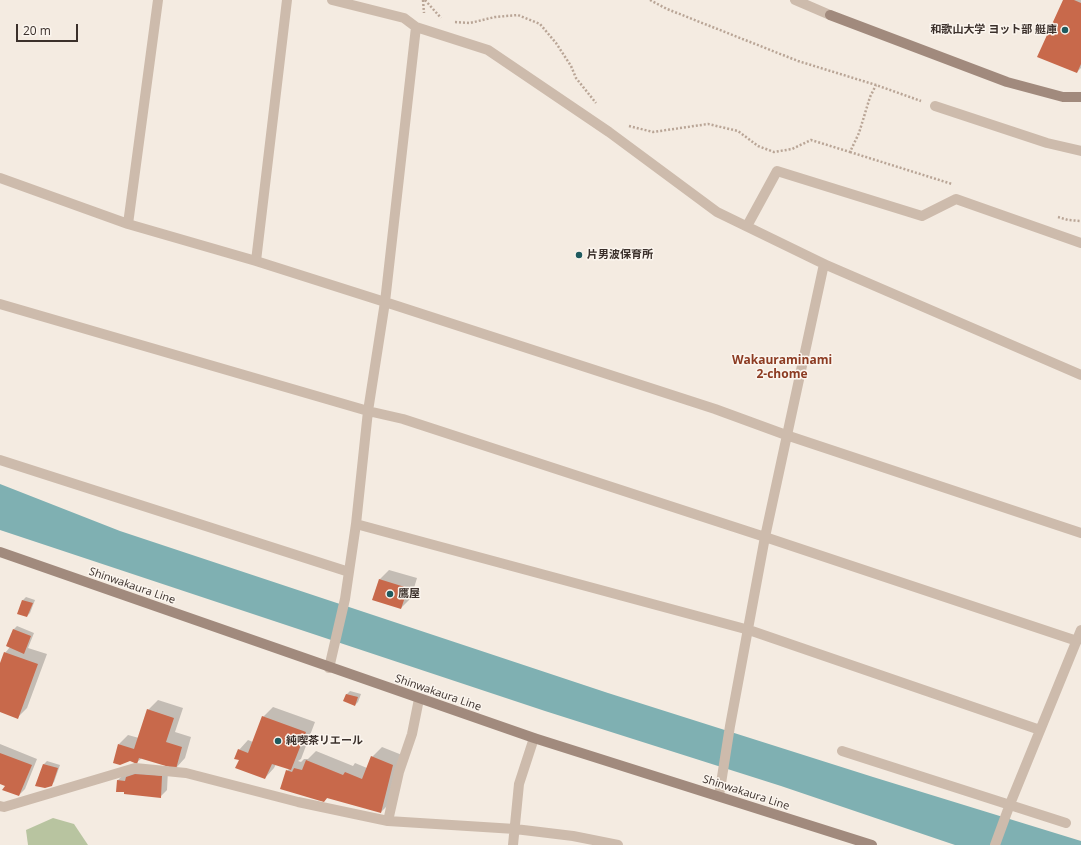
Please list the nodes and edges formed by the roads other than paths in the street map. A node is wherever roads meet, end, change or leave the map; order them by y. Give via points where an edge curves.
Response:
1 (158, 0) edge
2 (287, 0) edge
3 (332, 0) edge
4 (795, 0) edge
5 (830, 15) joint
6 (416, 27) junction
7 (1081, 97) edge
8 (935, 106) road end
9 (1081, 151) edge
10 (0, 178) edge
11 (128, 224) junction
12 (746, 226) junction
13 (1081, 243) edge
14 (256, 261) junction
15 (824, 264) junction
16 (385, 302) junction
17 (0, 304) edge
18 (1081, 375) edge
19 (368, 411) junction
20 (786, 435) junction
21 (0, 460) edge
22 (356, 524) junction
23 (1081, 533) edge
24 (765, 537) junction
25 (0, 552) edge
26 (349, 572) junction
27 (749, 630) junction
28 (1081, 630) edge
29 (1076, 642) junction
30 (329, 668) junction
31 (419, 699) junction
32 (1040, 730) junction
33 (534, 738) junction
34 (842, 751) dead end
35 (719, 796) junction
36 (1010, 804) junction
37 (0, 806) edge
38 (388, 821) junction
39 (1066, 823) dead end
40 (515, 829) junction
41 (513, 845) edge
42 (618, 845) edge
43 (872, 845) edge
44 (995, 845) edge

1 - 11 street
2 - 14 street
3 - 6 street via 404,18
4 - 5 street
5 - 7 main road via 1007,82 1063,97
6 - 12 street via 488,50 609,132 717,212
6 - 16 street
8 - 9 street via 1047,143
10 - 11 street
11 - 14 street
12 - 13 street via 777,171 922,216 956,199
12 - 15 street
14 - 16 street
15 - 18 street
15 - 20 street
16 - 19 street
16 - 20 street via 715,409
17 - 19 street
19 - 22 street
19 - 24 street via 403,419
20 - 23 street
20 - 24 street
21 - 26 street
22 - 26 street
22 - 27 street
24 - 27 street
24 - 29 street
25 - 30 main road, Shinwakaura Line
26 - 30 street
27 - 32 street
27 - 35 street
28 - 29 street
29 - 32 street
30 - 31 main road, Shinwakaura Line
31 - 33 main road, Shinwakaura Line
31 - 38 street
32 - 36 street
33 - 35 main road, Shinwakaura Line
33 - 40 street via 519,784
34 - 36 street
35 - 43 main road, Shinwakaura Line
36 - 39 street
36 - 44 street
37 - 38 street via 4,807 135,768 186,773 298,802
38 - 40 street
40 - 41 street
40 - 42 street

